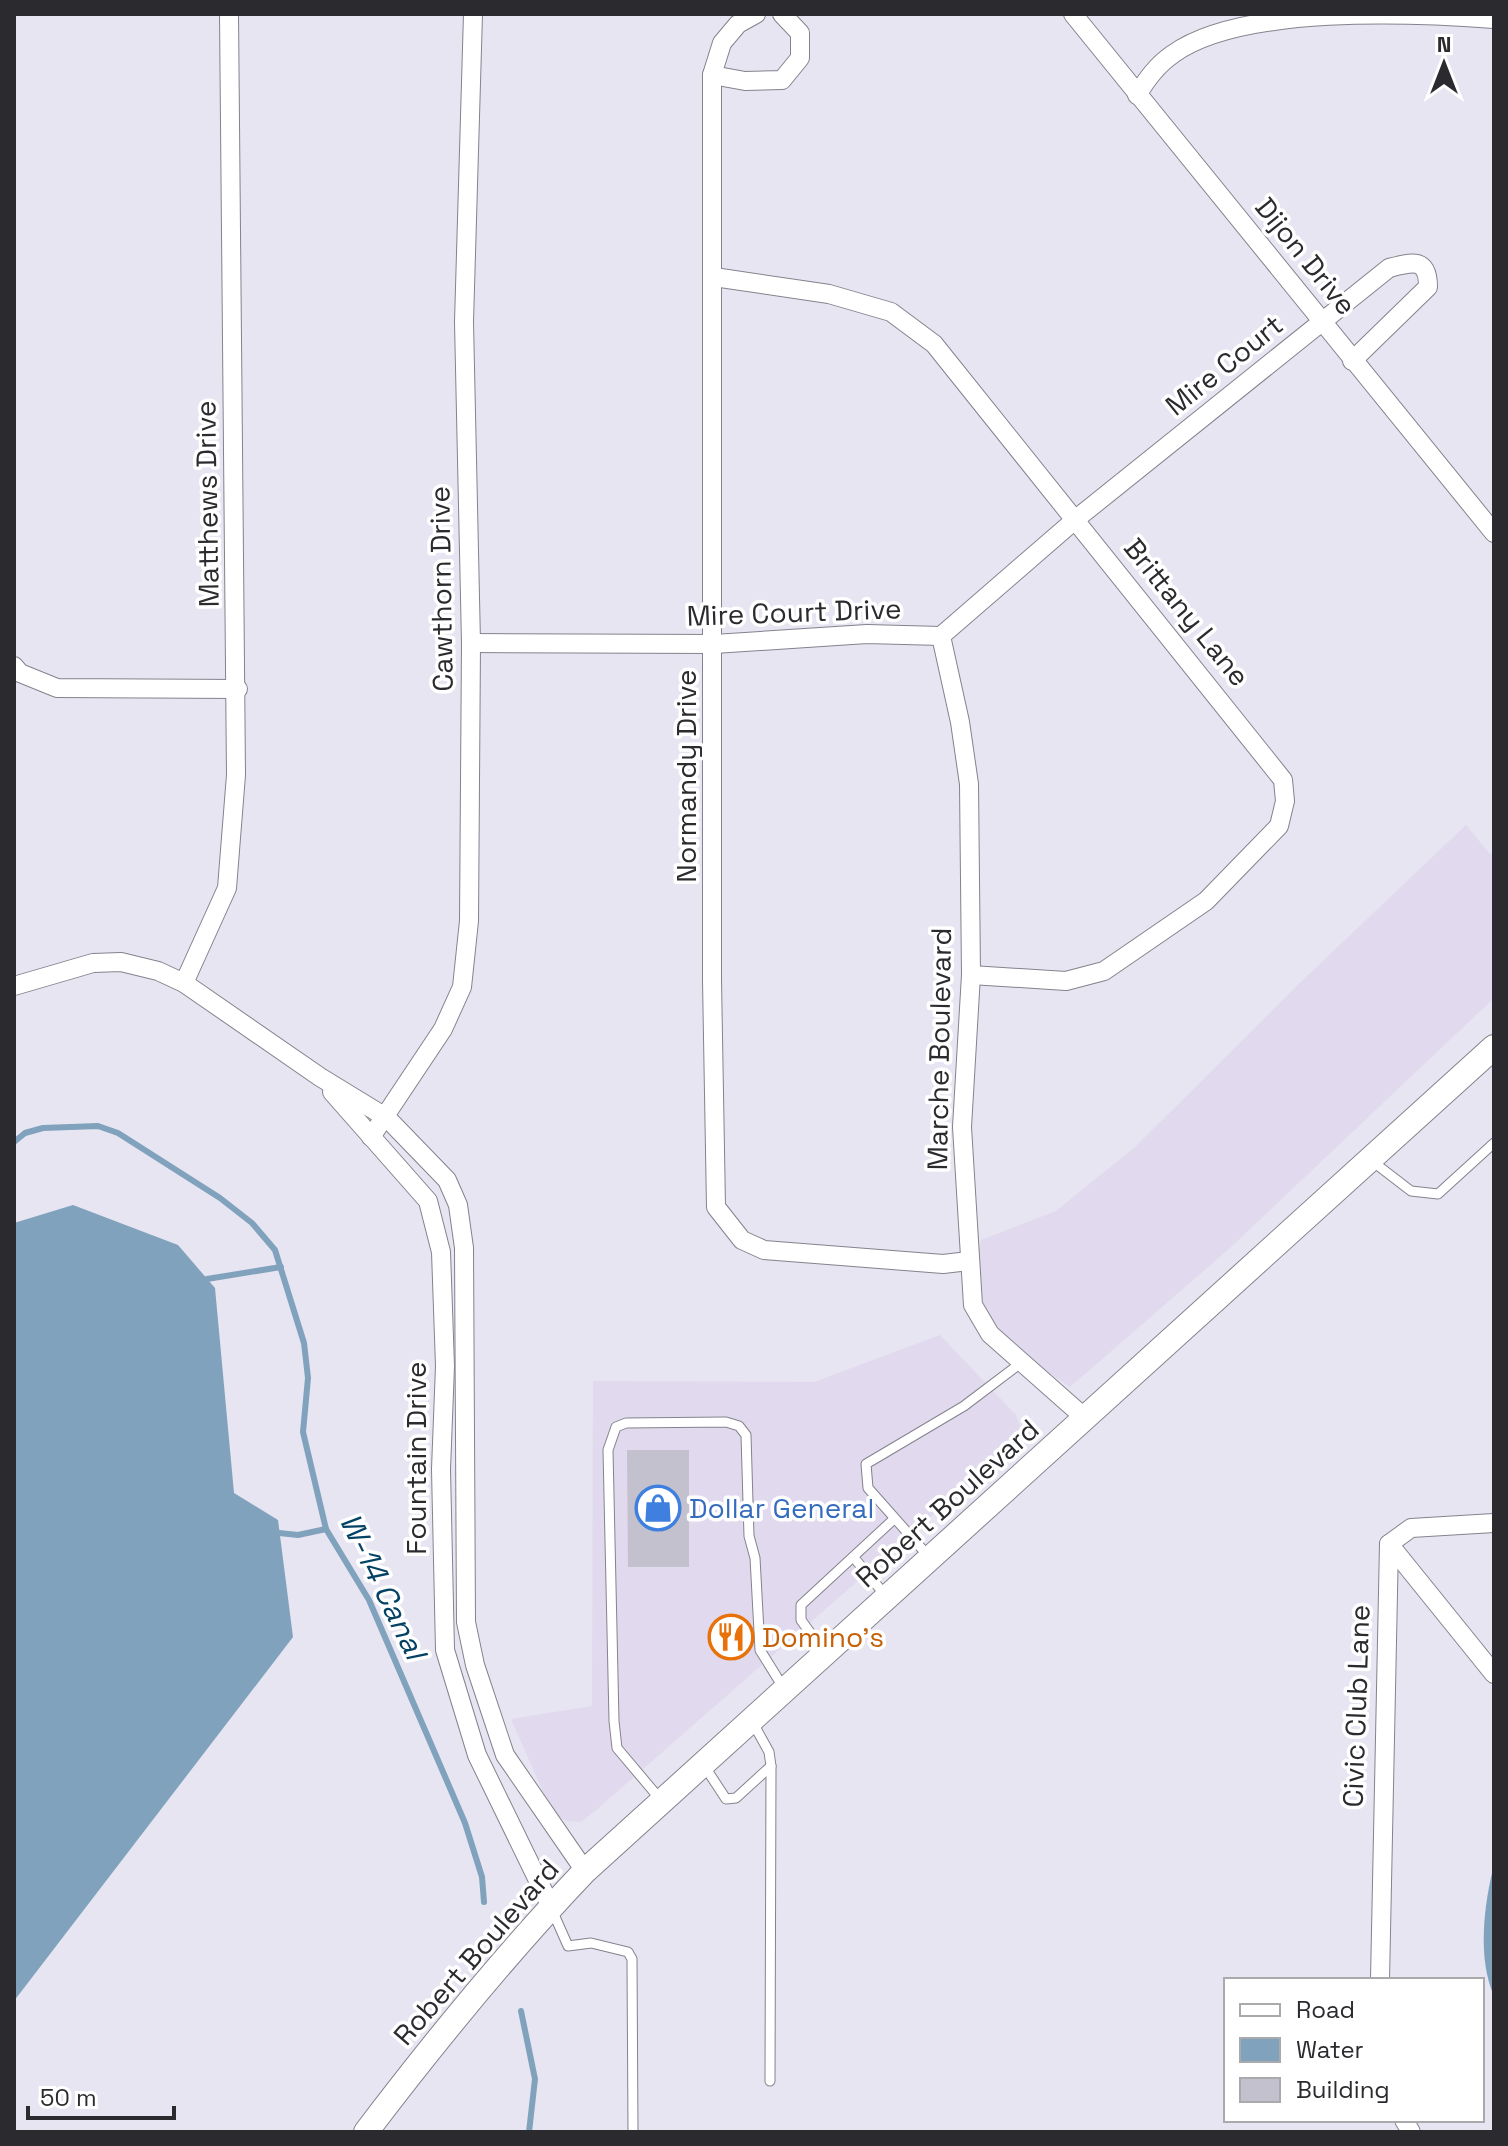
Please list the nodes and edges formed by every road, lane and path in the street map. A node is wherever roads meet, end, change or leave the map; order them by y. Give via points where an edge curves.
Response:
1 (229, 14) edge
2 (473, 14) edge
3 (756, 14) edge
4 (782, 14) edge
5 (1073, 14) edge
6 (1494, 19) edge
7 (712, 75) junction
8 (1137, 95) junction
9 (714, 277) junction
10 (1324, 321) junction
11 (1352, 361) junction
12 (1076, 519) junction
13 (1494, 533) edge
14 (941, 636) junction
15 (471, 643) junction
16 (714, 644) junction
17 (14, 666) edge
18 (238, 689) junction
19 (971, 975) junction
20 (184, 983) junction
21 (14, 986) edge
22 (1494, 1047) edge
23 (320, 1077) junction
24 (387, 1118) junction
25 (371, 1137) junction
26 (1494, 1143) edge
27 (1370, 1159) junction
28 (969, 1261) junction
29 (444, 1336) junction
30 (465, 1336) junction
31 (1022, 1362) junction
32 (1085, 1418) junction
33 (894, 1519) junction
34 (1494, 1523) edge
35 (1389, 1544) junction
36 (930, 1558) junction
37 (855, 1559) junction
38 (887, 1598) junction
39 (825, 1653) junction
40 (1494, 1674) edge
41 (784, 1690) junction
42 (752, 1720) junction
43 (502, 1746) junction
44 (477, 1755) junction
45 (703, 1764) junction
46 (771, 1766) junction
47 (662, 1800) junction
48 (585, 1871) junction
49 (551, 1907) junction
50 (1380, 1978) edge
51 (770, 2081) dead end
52 (366, 2132) edge
53 (633, 2132) edge

1 - 18 street, Matthews Drive
2 - 15 street, Cawthorn Drive via 464,322
3 - 7 street, Normandy Drive via 738,24 722,43
4 - 7 street via 800,33 800,58 782,80
5 - 8 street, Dijon Drive
6 - 8 street via 1333,16 1250,26 1175,52 1151,73
7 - 9 street, Normandy Drive
8 - 10 street, Dijon Drive
9 - 12 street, Brittany Lane via 829,294 891,312 934,344
9 - 16 street, Normandy Drive
10 - 11 street, Dijon Drive
10 - 11 street, Mire Court via 1389,268 1411,262 1428,273 1428,287
10 - 12 street, Mire Court
11 - 13 street, Dijon Drive
12 - 14 street, Mire Court Drive
12 - 19 street, Brittany Lane via 1270,759 1283,780 1285,801 1279,826 1206,901 1104,971 1066,981
14 - 16 street, Mire Court Drive via 867,634
14 - 19 street, Marche Boulevard via 969,784
15 - 16 street, Mire Court Drive
15 - 24 street, Cawthorn Drive via 469,921 462,987 443,1029
16 - 28 street, Normandy Drive via 716,1207 742,1240 764,1250 943,1264
17 - 18 street via 57,688
18 - 20 street, Matthews Drive via 227,888
19 - 28 street, Marche Boulevard via 962,1127
20 - 21 street, Fountain Drive via 121,962 93,963
20 - 23 street, Fountain Drive
22 - 27 main road, Robert Boulevard
23 - 24 street, Fountain Drive
23 - 25 street, Fountain Drive
24 - 25 street, Cawthorn Drive
24 - 30 street, Fountain Drive via 447,1180 458,1205
25 - 29 street, Fountain Drive via 428,1201 441,1252
26 - 27 lane via 1438,1194 1411,1191
27 - 32 main road, Robert Boulevard
28 - 31 street, Marche Boulevard via 973,1305 990,1334
29 - 30 street
29 - 44 street, Fountain Drive via 445,1650
30 - 43 street, Fountain Drive via 466,1622
31 - 32 street, Marche Boulevard
31 - 33 lane via 964,1406 866,1464 868,1488
32 - 36 main road, Robert Boulevard
33 - 36 lane
33 - 37 lane
34 - 35 street via 1411,1528
35 - 40 street
35 - 50 street, Civic Club Lane
36 - 38 main road, Robert Boulevard
37 - 38 lane
37 - 39 lane via 801,1605 801,1620
38 - 39 main road, Robert Boulevard
39 - 41 main road, Robert Boulevard
41 - 42 main road, Robert Boulevard
41 - 47 lane via 760,1650 746,1435 726,1422 616,1427 608,1450 615,1734 617,1748
42 - 45 main road, Robert Boulevard
42 - 46 lane
43 - 44 street
43 - 48 street, Fountain Drive
44 - 49 street, Fountain Drive
45 - 46 lane via 726,1799 736,1798
45 - 47 main road, Robert Boulevard
46 - 51 lane
47 - 48 main road, Robert Boulevard
48 - 49 main road, Robert Boulevard
49 - 52 main road, Robert Boulevard via 445,2028
49 - 53 lane via 568,1946 591,1943 628,1952 632,1959

